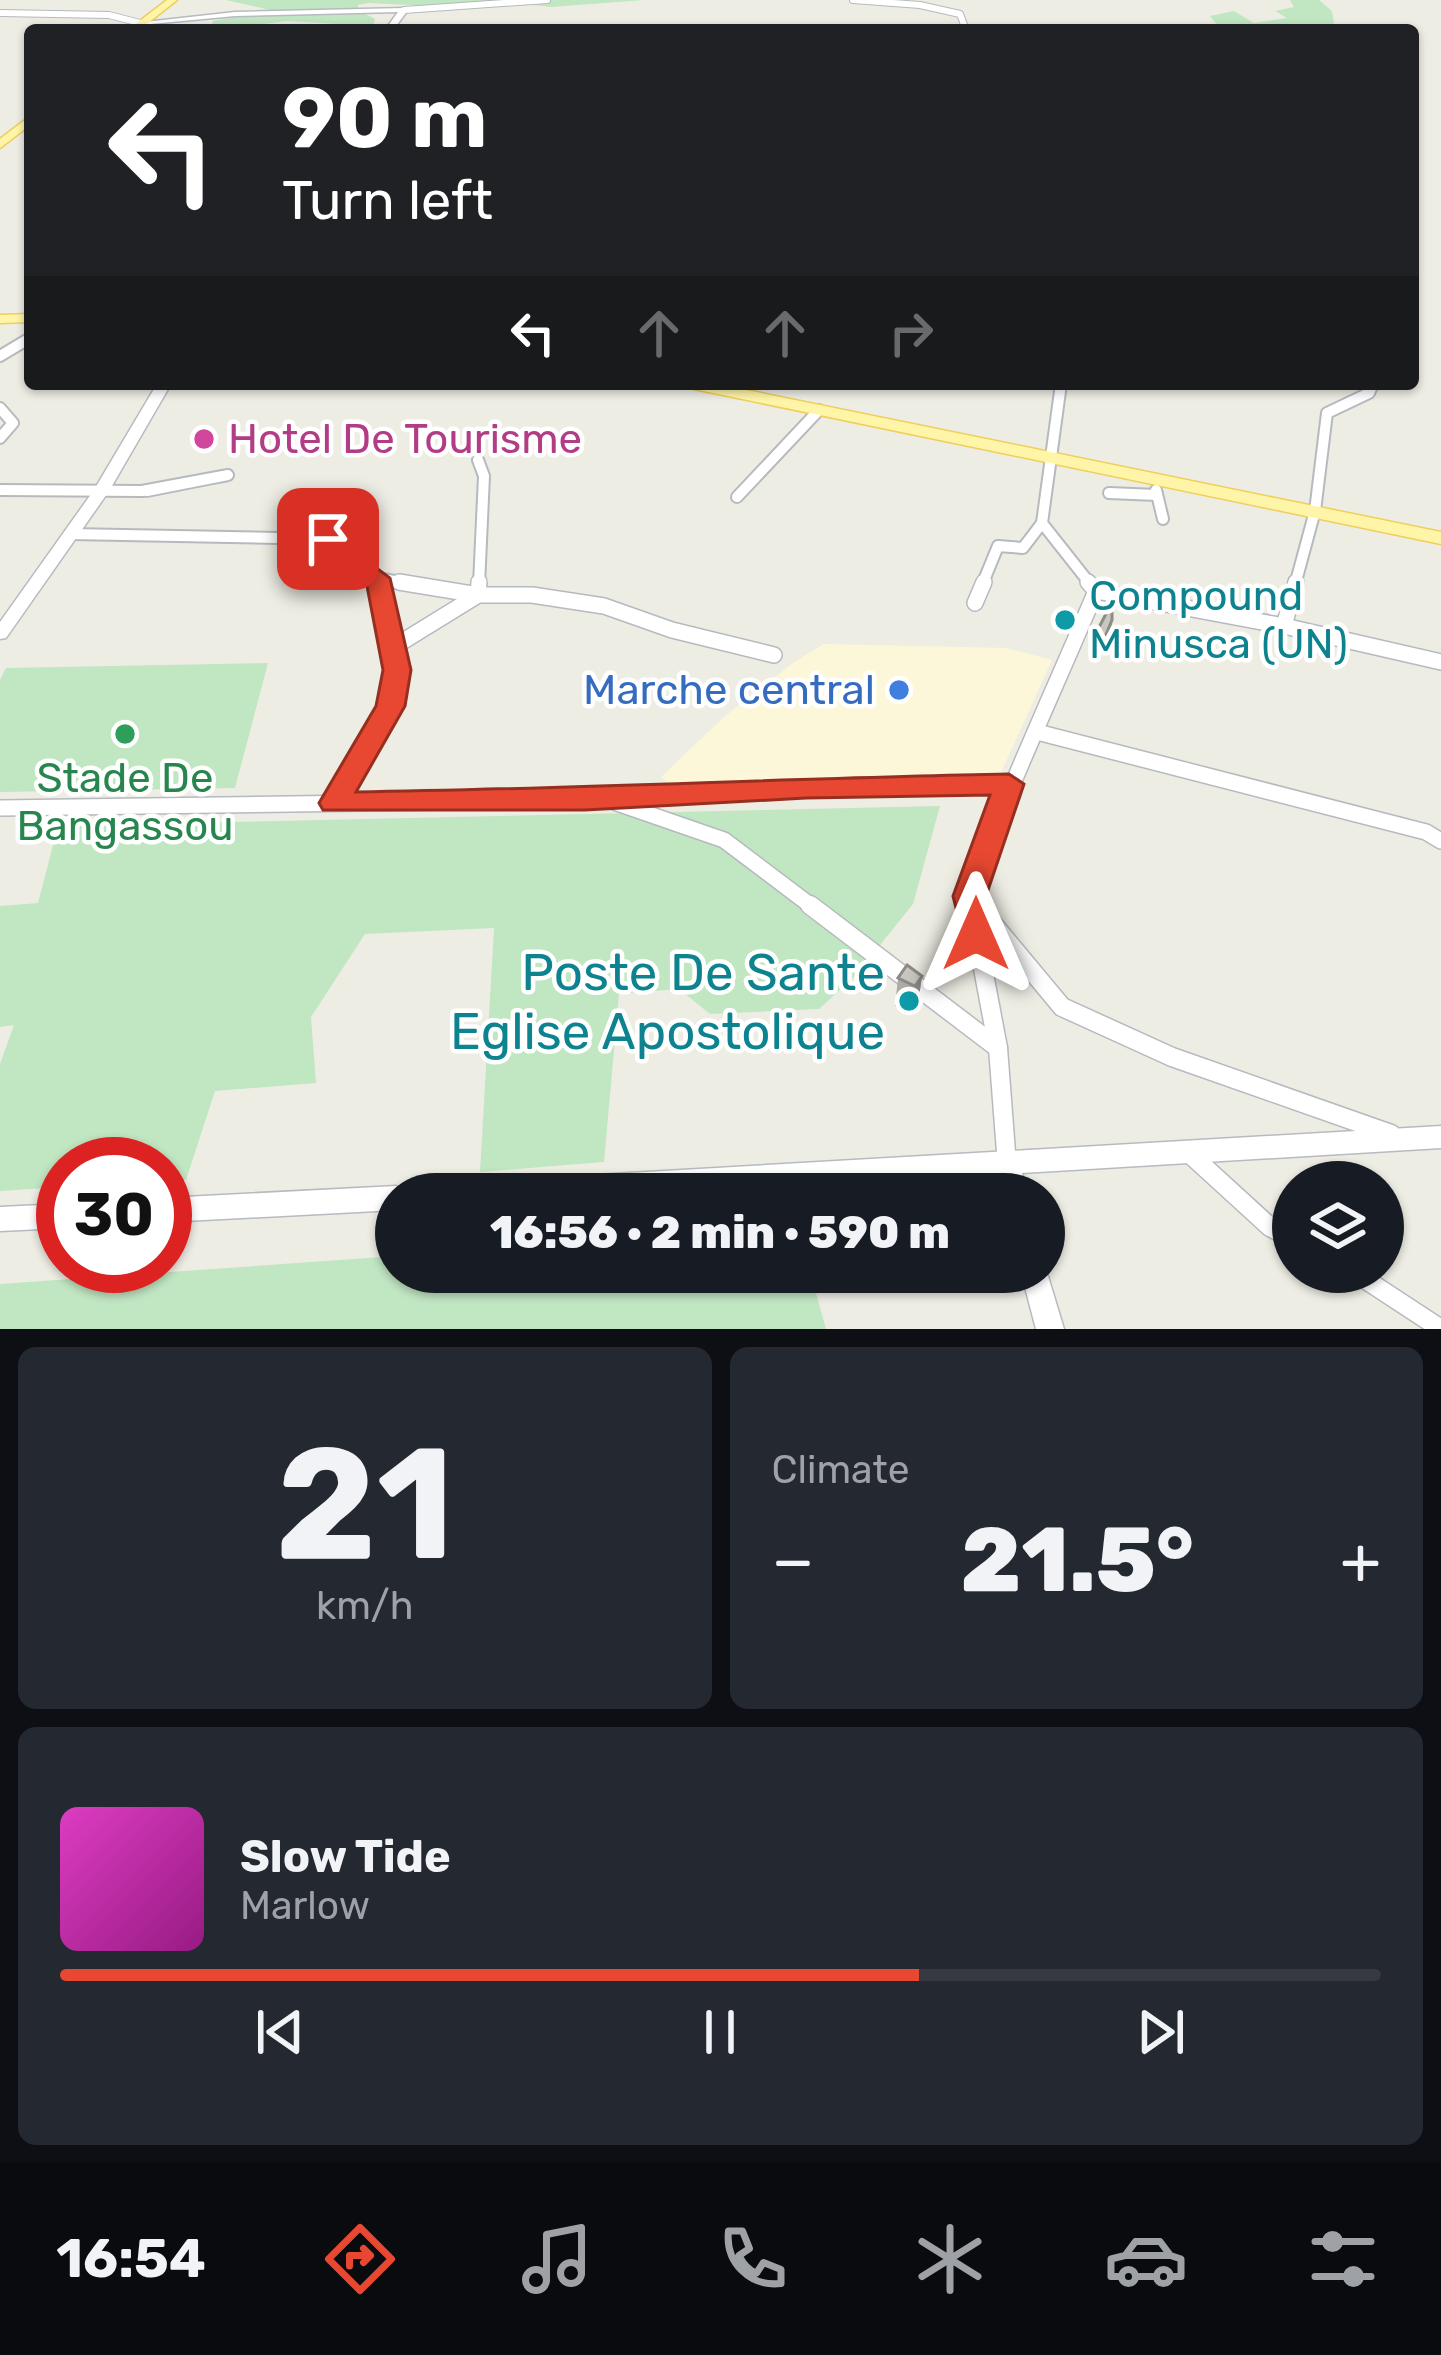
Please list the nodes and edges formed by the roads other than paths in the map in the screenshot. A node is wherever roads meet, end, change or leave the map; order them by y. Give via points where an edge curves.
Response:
1 (173, 0) edge
2 (547, 0) edge
3 (853, 0) edge
4 (404, 10) junction
5 (0, 13) edge
6 (129, 24) edge
7 (140, 24) edge
8 (159, 24) edge
9 (394, 24) edge
10 (964, 24) edge
11 (24, 124) edge
12 (0, 146) edge
13 (160, 390) edge
14 (723, 390) edge
15 (1060, 390) edge
16 (1370, 390) edge
17 (0, 408) edge
18 (819, 410) junction
19 (0, 438) edge
20 (1048, 458) junction
21 (478, 460) dead end
22 (1155, 486) junction
23 (0, 490) edge
24 (101, 490) junction
25 (147, 490) dead end
26 (1108, 493) dead end
27 (737, 496) dead end
28 (1315, 511) junction
29 (1163, 520) dead end
30 (1042, 523) junction
31 (70, 534) junction
32 (1441, 538) edge
33 (378, 578) junction
34 (1096, 591) junction
35 (478, 595) junction
36 (974, 603) dead end
37 (1284, 626) junction
38 (0, 634) edge
39 (392, 648) junction
40 (774, 655) dead end
41 (1441, 662) edge
42 (1036, 732) junction
43 (1009, 784) junction
44 (585, 800) junction
45 (334, 803) junction
46 (0, 808) edge
47 (1441, 841) edge
48 (969, 896) junction
49 (998, 1048) junction
50 (1441, 1137) edge
51 (1407, 1138) junction
52 (1189, 1153) junction
53 (1007, 1165) junction
54 (861, 1173) edge
55 (1009, 1173) edge
56 (375, 1199) edge
57 (192, 1209) edge
58 (36, 1217) edge
59 (0, 1219) edge
60 (1272, 1228) edge
61 (1041, 1293) edge
62 (1386, 1293) edge
63 (1050, 1329) edge
64 (1441, 1329) edge

1 - 7 main road
2 - 4 street
3 - 10 street via 920,5 960,14
4 - 8 street
4 - 9 street
5 - 6 street via 109,15
11 - 12 main road
13 - 24 street
14 - 18 main road
15 - 20 street
16 - 28 street via 1327,413
17 - 19 street via 13,423
18 - 20 main road
18 - 27 street
20 - 22 main road
20 - 30 street
21 - 35 street
22 - 26 street
22 - 28 main road
22 - 29 street
23 - 24 street
24 - 25 street via 228,475
24 - 31 street
28 - 32 main road
28 - 37 street
30 - 34 street
30 - 36 street via 1023,548 998,546
31 - 33 street via 328,539
31 - 38 street
33 - 35 street
33 - 39 street
34 - 37 street
34 - 42 street
35 - 39 street
35 - 40 street via 604,606
37 - 41 street
39 - 45 street via 391,706
42 - 43 street
42 - 47 street
43 - 44 street
43 - 48 street
44 - 45 street
44 - 49 street via 620,802 724,840
45 - 46 street
48 - 49 street
48 - 51 street via 1061,1007 1172,1057
49 - 53 street
50 - 51 street
51 - 52 street
52 - 53 street
52 - 60 street
53 - 54 street
53 - 55 street
56 - 57 street
58 - 59 street
61 - 63 street
62 - 64 street

